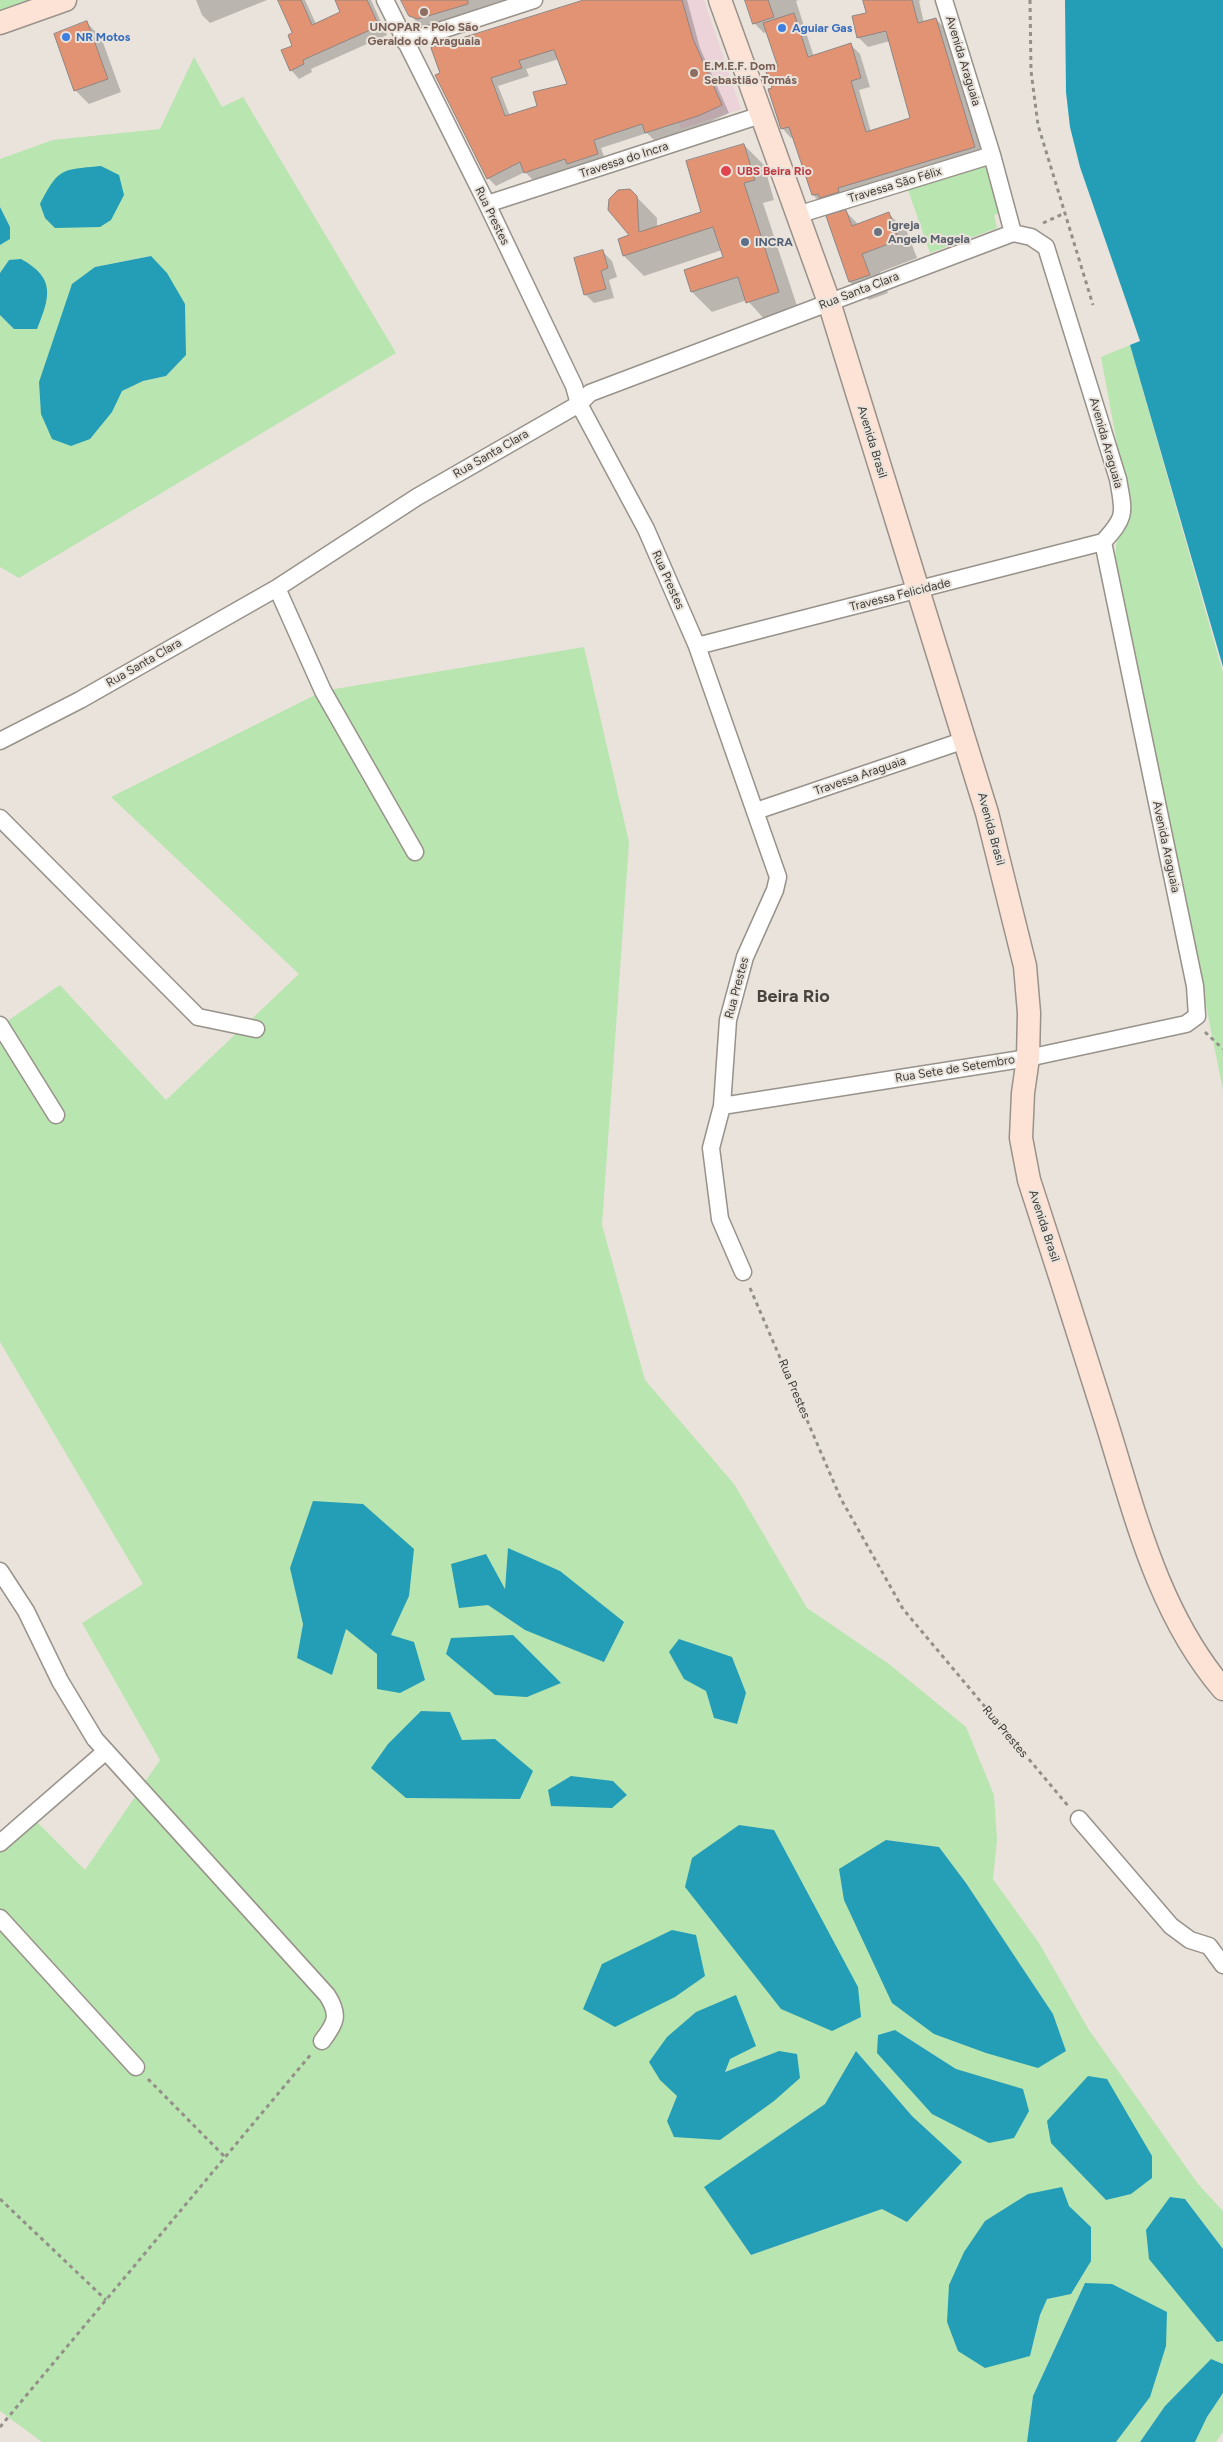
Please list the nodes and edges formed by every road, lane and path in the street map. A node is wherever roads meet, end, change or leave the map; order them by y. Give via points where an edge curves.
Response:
1 (65, 0) edge
2 (385, 0) edge
3 (534, 0) edge
4 (720, 0) edge
5 (944, 0) edge
6 (1030, 0) edge
7 (0, 23) edge
8 (405, 42) junction
9 (761, 115) junction
10 (992, 155) junction
11 (487, 204) junction
12 (797, 215) junction
13 (1013, 233) junction
14 (829, 302) junction
15 (1093, 305) dead end
16 (579, 404) junction
17 (1103, 542) junction
18 (277, 588) junction
19 (919, 591) junction
20 (698, 646) junction
21 (965, 740) junction
22 (0, 742) edge
23 (756, 811) junction
24 (0, 818) edge
25 (415, 852) dead end
26 (1186, 1024) joint
27 (0, 1025) edge
28 (256, 1028) dead end
29 (1028, 1058) junction
30 (722, 1106) junction
31 (56, 1115) dead end
32 (743, 1272) joint
33 (0, 1571) edge
34 (1223, 1688) edge
35 (106, 1751) junction
36 (1080, 1819) joint
37 (0, 1843) edge
38 (0, 1918) edge
39 (1220, 1956) edge
40 (322, 2041) joint
41 (136, 2067) joint
42 (225, 2157) junction
43 (0, 2199) edge
44 (106, 2300) junction
45 (0, 2428) edge

1 - 7 street
2 - 8 street, Rua Prestes
3 - 8 street
4 - 9 street, Avenida Brasil
5 - 10 street, Avenida Araguaia
6 - 15 path via 1031,71 1038,125
8 - 11 street, Rua Prestes
9 - 11 street, Travessa do Incra
9 - 12 street, Avenida Brasil
10 - 12 street, Travessa São Félix
10 - 13 street, Avenida Araguaia
11 - 16 street, Rua Prestes via 574,386
12 - 14 street, Avenida Brasil
13 - 14 street, Rua Santa Clara
13 - 17 street, Avenida Araguaia via 1031,237 1046,248 1118,479 1124,512
14 - 16 street, Rua Santa Clara via 590,392
14 - 19 street, Avenida Brasil
16 - 18 street, Rua Santa Clara via 417,497
16 - 20 street, Rua Prestes via 646,529
17 - 19 street, Travessa Felicidade
17 - 26 street, Avenida Araguaia via 1195,986 1197,1016
18 - 22 street, Rua Santa Clara
18 - 25 street via 323,691
19 - 20 street, Travessa Felicidade
19 - 21 street, Avenida Brasil
20 - 23 street, Rua Prestes
21 - 23 street, Travessa Araguaia
21 - 29 street, Avenida Brasil via 987,813 1025,966
23 - 30 street, Rua Prestes via 778,877 745,957 728,1020
24 - 28 street via 198,1017
26 - 29 street, Rua Sete de Setembro
27 - 31 street
29 - 30 street, Rua Sete de Setembro
29 - 34 street, Avenida Brasil via 1021,1138 1029,1180 1146,1550 1172,1614 1202,1664
30 - 32 street, Rua Prestes via 711,1148 720,1218
32 - 36 path, Rua Prestes via 842,1499 903,1608
33 - 35 street via 26,1611 60,1681 95,1739
35 - 37 street
35 - 40 street via 328,1995 336,2008 334,2026
36 - 39 street via 1171,1926 1190,1940 1209,1946
38 - 41 street
40 - 42 path
41 - 42 path
42 - 44 path
43 - 44 path
44 - 45 path

